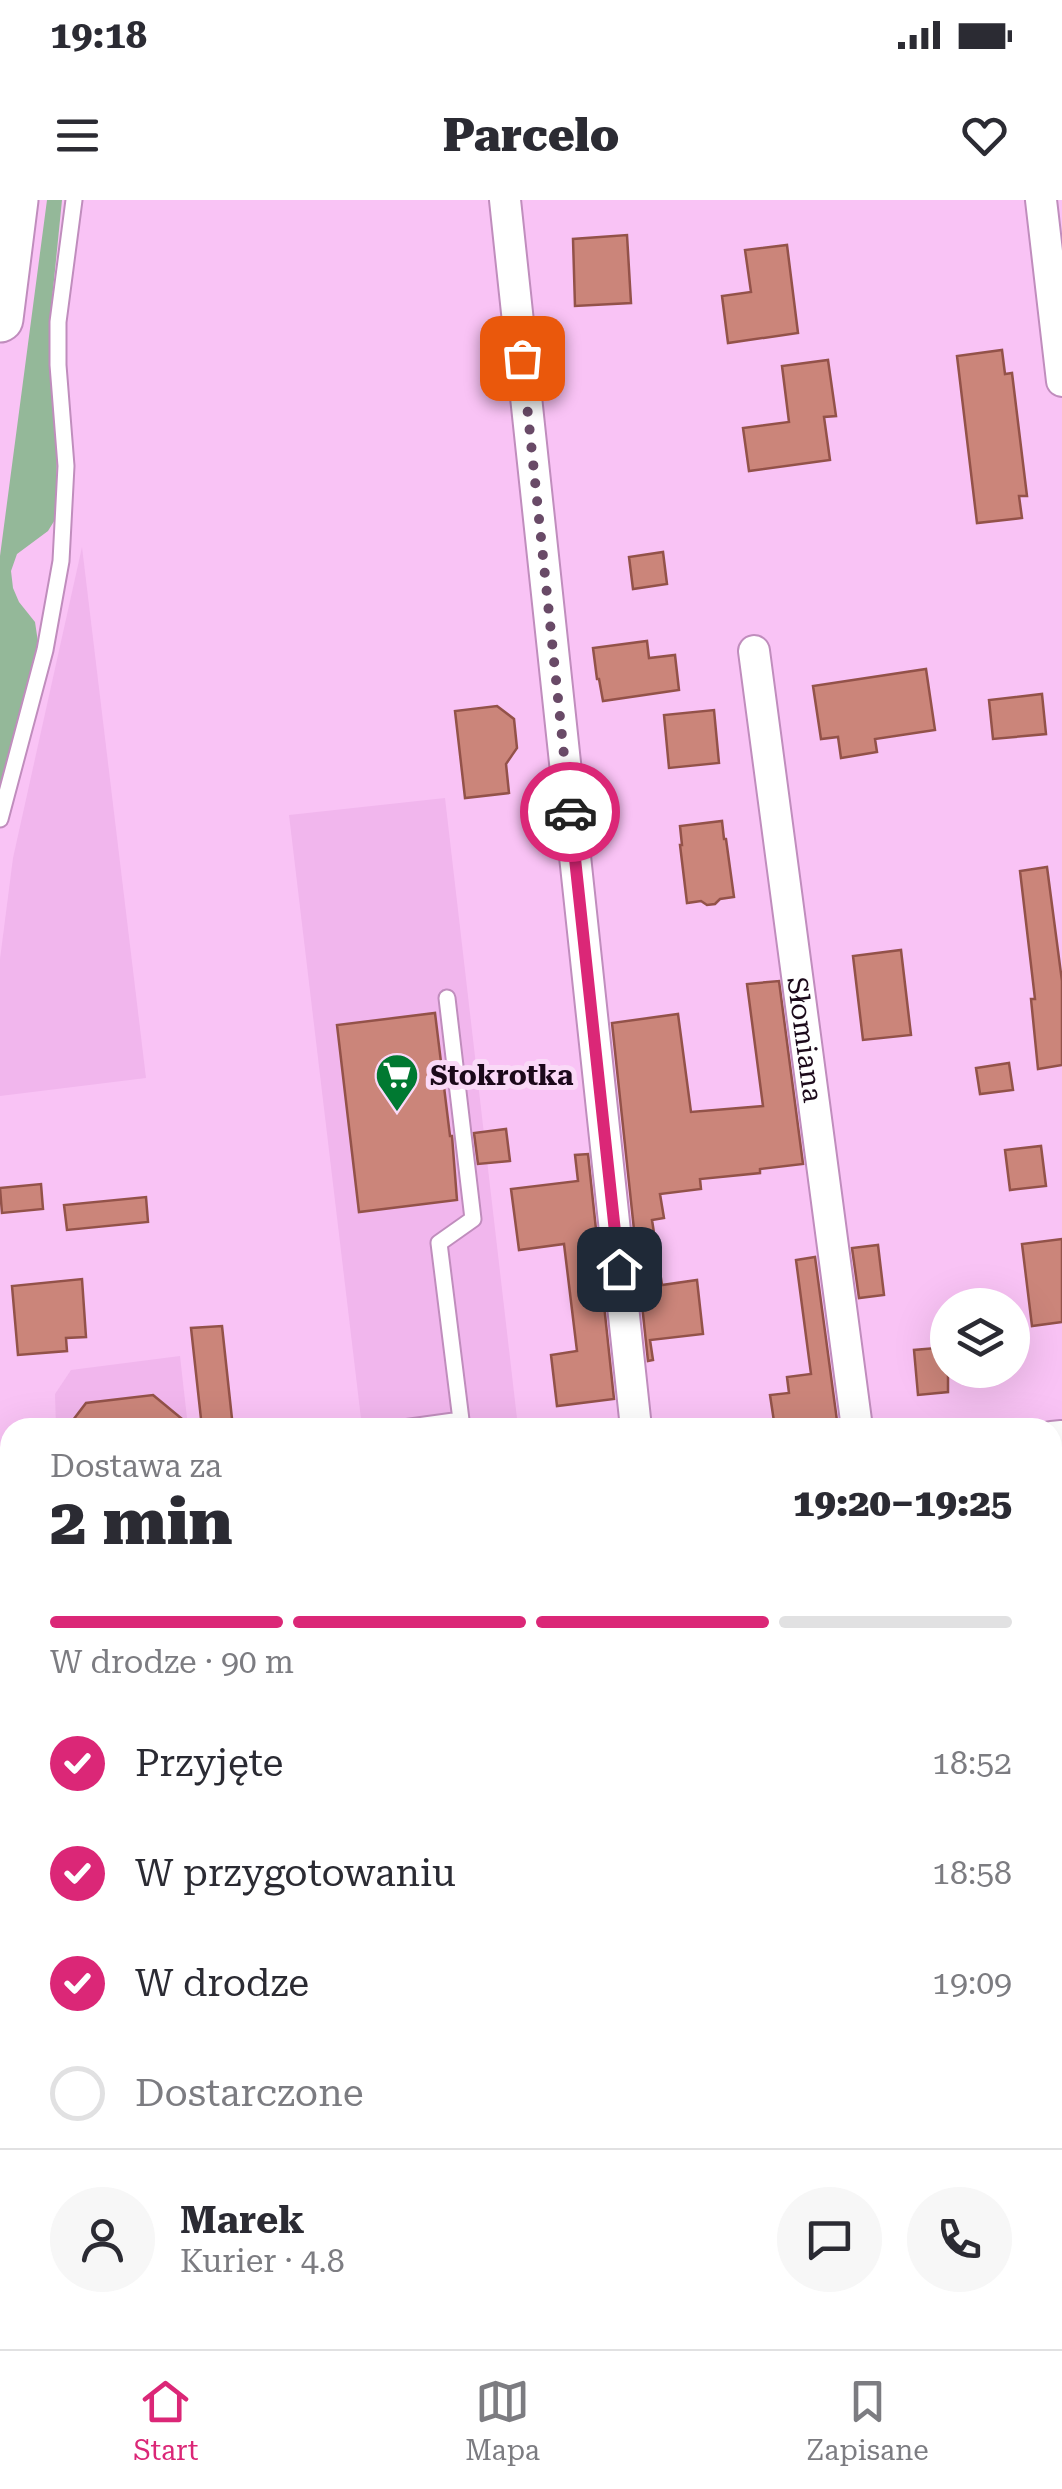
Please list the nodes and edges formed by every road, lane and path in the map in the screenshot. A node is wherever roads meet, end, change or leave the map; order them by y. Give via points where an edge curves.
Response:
1 (16, 200) edge
2 (74, 200) edge
3 (505, 200) edge
4 (1041, 200) edge
5 (0, 319) edge
6 (1062, 381) edge
7 (754, 651) dead end
8 (0, 819) edge
9 (448, 998) dead end
10 (461, 1418) edge
11 (635, 1418) edge
12 (856, 1418) edge

1 - 5 main road
2 - 8 lane via 58,322 66,466 62,561 46,650
3 - 11 street
4 - 6 street
7 - 12 street, Słomiana
9 - 10 lane via 474,1220 439,1243

